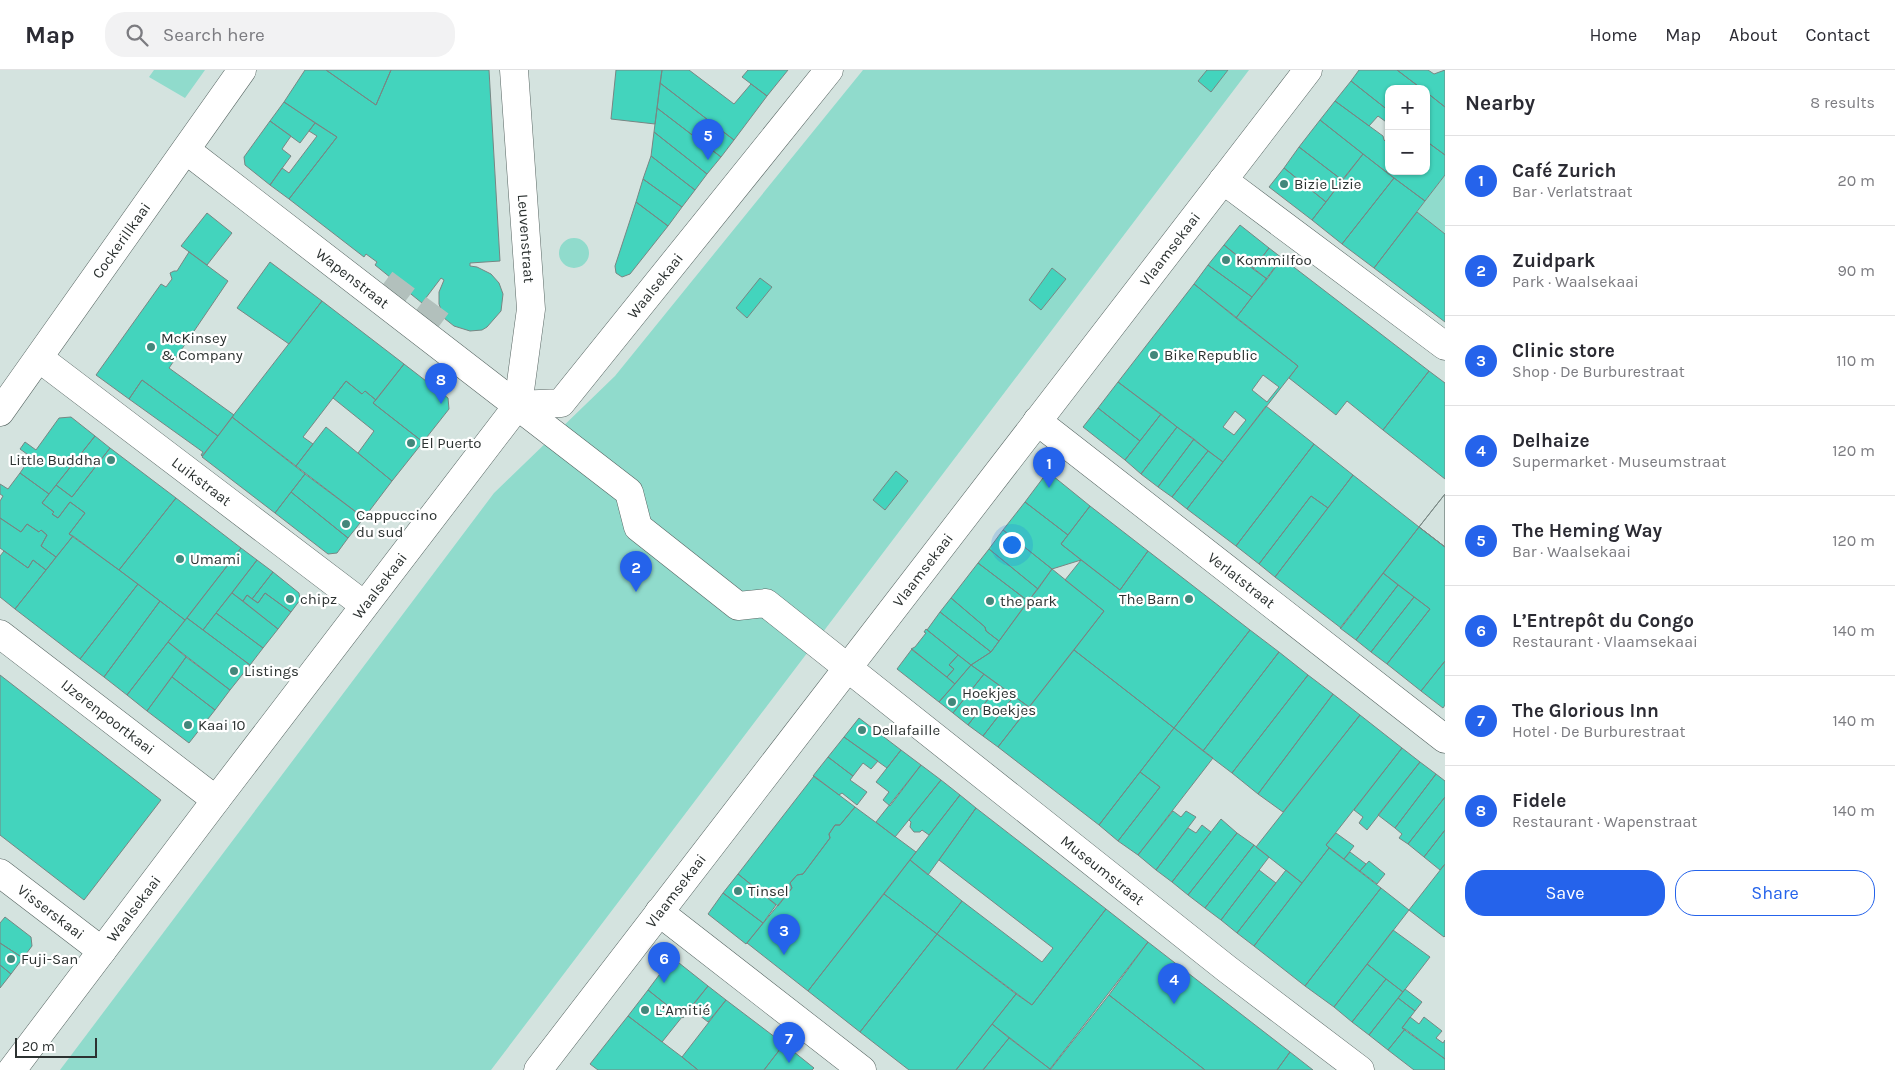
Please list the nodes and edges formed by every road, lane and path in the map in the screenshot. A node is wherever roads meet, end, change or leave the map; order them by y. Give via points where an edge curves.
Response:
1 (242, 70) edge
2 (514, 70) edge
3 (829, 70) edge
4 (1308, 70) edge
5 (186, 150) junction
6 (1222, 180) junction
7 (341, 269) junction
8 (384, 283) tunnel mouth
9 (1445, 346) edge
10 (39, 358) junction
11 (518, 405) junction
12 (0, 412) edge
13 (1037, 421) junction
14 (364, 605) junction
15 (0, 634) edge
16 (847, 668) junction
17 (1445, 739) edge
18 (216, 800) junction
19 (0, 873) edge
20 (659, 912) junction
21 (102, 951) junction
22 (12, 1070) edge
23 (538, 1070) edge
24 (862, 1070) edge
25 (1360, 1070) edge

1 - 5 street, Cockerillkaai
2 - 11 street, Leuvenstraat via 531,309
3 - 11 street, Waalsekaai via 561,403
4 - 6 street, Vlaamsekaai
5 - 7 street, Wapenstraat
5 - 10 street, Cockerillkaai
6 - 9 street
6 - 13 street, Vlaamsekaai
7 - 8 street via 364,268
7 - 11 street, Wapenstraat
10 - 12 street, Cockerillkaai
10 - 14 street, Luikstraat
11 - 14 street, Waalsekaai
11 - 16 street, Wapenstraat via 630,492 638,527 738,606 766,603
13 - 16 street, Vlaamsekaai
13 - 17 street, Verlatstraat
14 - 18 street, Waalsekaai
15 - 18 street, IJzerenpoortkaai
16 - 20 street, Vlaamsekaai
16 - 25 street, Museumstraat via 1227,969
18 - 21 street, Waalsekaai
19 - 21 street, Visserskaai
20 - 23 street, Vlaamsekaai
20 - 24 street
21 - 22 street, Waalsekaai

